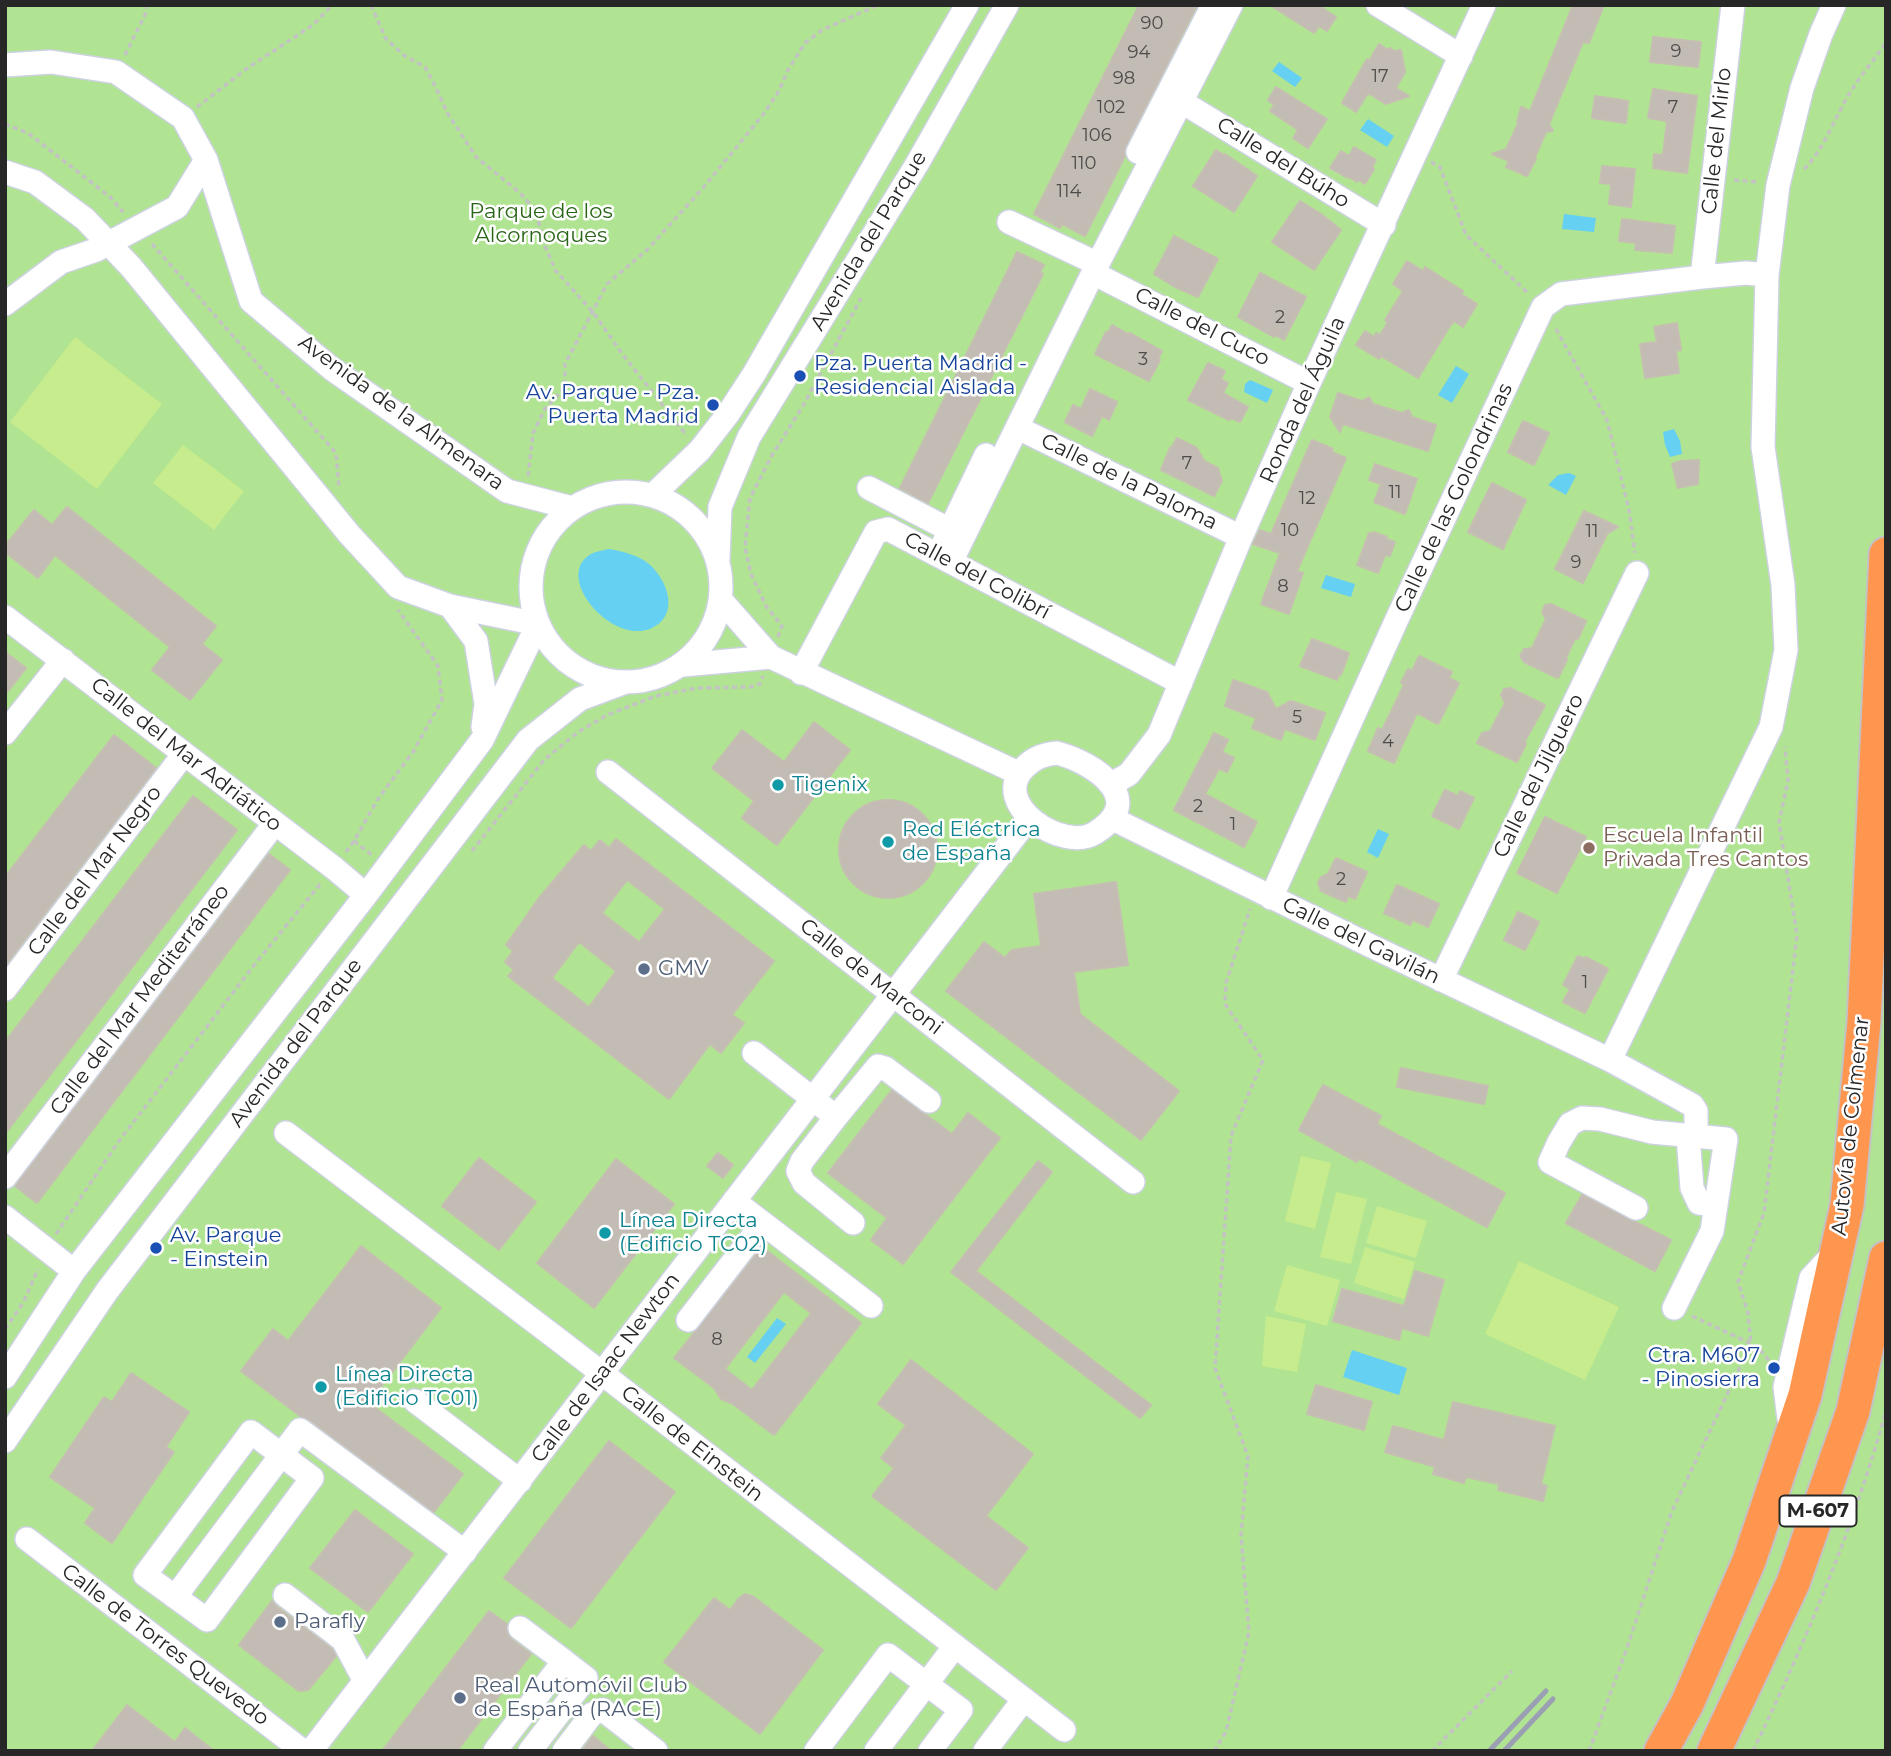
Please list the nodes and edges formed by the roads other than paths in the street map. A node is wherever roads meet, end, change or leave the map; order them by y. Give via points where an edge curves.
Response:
1 (967, 5) edge
2 (1007, 5) edge
3 (1213, 5) edge
4 (1231, 5) edge
5 (1378, 5) edge
6 (1484, 5) edge
7 (1733, 5) edge
8 (1834, 5) edge
9 (1461, 56) junction
10 (5, 65) edge
11 (1182, 102) junction
12 (206, 160) junction
13 (5, 172) edge
14 (1009, 222) dead end
15 (1384, 225) junction
16 (108, 244) junction
17 (1092, 265) junction
18 (1767, 275) junction
19 (1702, 277) junction
20 (5, 304) edge
21 (1310, 383) junction
22 (1018, 428) junction
23 (869, 488) dead end
24 (653, 495) junction
25 (572, 508) junction
26 (950, 530) junction
27 (1241, 537) junction
28 (1886, 554) edge
29 (718, 559) junction
30 (945, 559) junction
31 (1637, 573) road end
32 (721, 600) junction
33 (450, 606) junction
34 (5, 617) edge
35 (538, 624) junction
36 (771, 657) junction
37 (63, 660) junction
38 (683, 665) junction
39 (801, 673) junction
40 (623, 683) junction
41 (1181, 683) junction
42 (5, 733) edge
43 (482, 740) junction
44 (184, 754) junction
45 (608, 772) dead end
46 (1018, 774) junction
47 (1112, 784) junction
48 (1029, 818) junction
49 (1113, 819) junction
50 (275, 823) junction
51 (1264, 894) junction
52 (366, 895) junction
53 (1441, 980) junction
54 (5, 989) edge
55 (893, 995) junction
56 (754, 1053) dead end
57 (1610, 1060) junction
58 (813, 1099) junction
59 (929, 1101) dead end
60 (836, 1117) junction
61 (286, 1133) dead end
62 (1692, 1136) junction
63 (5, 1177) edge
64 (1133, 1182) dead end
65 (734, 1201) junction
66 (1716, 1206) junction
67 (1636, 1208) dead end
68 (5, 1217) edge
69 (763, 1223) junction
70 (853, 1223) dead end
71 (1886, 1258) edge
72 (74, 1272) junction
73 (871, 1306) dead end
74 (1674, 1308) road end
75 (688, 1320) dead end
76 (601, 1375) junction
77 (5, 1377) edge
78 (415, 1401) dead end
79 (5, 1441) edge
80 (282, 1455) junction
81 (520, 1481) junction
82 (27, 1539) dead end
83 (465, 1552) junction
84 (285, 1595) dead end
85 (175, 1597) junction
86 (520, 1628) dead end
87 (955, 1646) junction
88 (564, 1661) junction
89 (365, 1681) junction
90 (927, 1684) junction
91 (1024, 1699) junction
92 (1064, 1730) dead end
93 (501, 1743) edge
94 (303, 1751) edge
95 (312, 1751) edge
96 (529, 1751) edge
97 (564, 1751) edge
98 (656, 1751) edge
99 (816, 1751) edge
100 (876, 1751) edge
101 (930, 1751) edge
102 (964, 1751) edge
103 (983, 1751) edge
104 (1661, 1751) edge
105 (1714, 1751) edge

1 - 24 street, Avenida del Parque via 754,374 700,450
2 - 29 street, Avenida del Parque via 917,164 749,438 720,507
3 - 17 street
4 - 11 street
5 - 9 street
6 - 9 street, Ronda del Águila
7 - 19 street, Calle del Mirlo
8 - 18 street via 1799,100 1778,185
9 - 15 street, Ronda del Águila
10 - 12 street, Avenida de la Almenara via 51,62 116,72 183,118
11 - 15 street, Calle del Búho
11 - 17 street
12 - 16 street via 177,207
12 - 25 street, Avenida de la Almenara via 251,301 332,369 507,491
13 - 16 street via 34,182 85,219
14 - 17 street, Calle del Cuco
15 - 21 street, Ronda del Águila
16 - 20 street via 61,262
16 - 33 street via 330,512 398,587
17 - 21 street, Calle del Cuco
17 - 22 street
17 - 26 street
18 - 19 street
18 - 57 street via 1763,447 1783,585 1786,650 1771,727
19 - 51 street, Calle de las Golondrinas via 1561,294 1543,307
21 - 27 street, Ronda del Águila
22 - 27 street, Calle de la Paloma
22 - 30 street
23 - 26 street
24 - 25 street via 625,491 598,495
24 - 29 street via 681,509 704,531
25 - 35 street via 552,526 538,549 531,576
26 - 30 street
27 - 41 street, Ronda del Águila
28 - 104 highway, Autovía de Colmenar / M-607 via 1864,1023 1847,1205 1805,1395 1748,1561 1687,1703
29 - 32 street
30 - 39 street, Calle del Colibrí via 888,529 876,532
30 - 41 street, Calle del Colibrí
31 - 53 street, Calle del Jilguero
32 - 36 street
32 - 38 street via 705,642
33 - 35 street
33 - 43 street via 476,640 486,704
34 - 37 street, Calle del Mar Adriático
35 - 40 street via 555,651 574,668
35 - 43 street, Avenida del Parque
36 - 38 street
36 - 39 street
37 - 42 street
37 - 44 street, Calle del Mar Adriático
38 - 40 street via 655,679
39 - 46 street
40 - 79 street, Avenida del Parque via 580,699 528,740 107,1291
41 - 47 street, Ronda del Águila via 1159,735 1129,774
43 - 52 street, Avenida del Parque
44 - 50 street, Calle del Mar Adriático
44 - 54 street, Calle del Mar Negro
45 - 55 street, Calle de Marconi
46 - 47 street via 1036,759 1057,753 1091,766
46 - 48 street via 1015,794
47 - 49 street via 1117,796
48 - 49 street via 1079,839
48 - 55 street, Calle de Isaac Newton
49 - 51 street, Calle del Gavilán
50 - 52 street, Calle del Mar Adriático
50 - 63 street, Calle del Mar Mediterráneo
51 - 53 street, Calle del Gavilán
52 - 72 street, Avenida del Parque
53 - 57 street, Calle del Gavilán
55 - 58 street, Calle de Isaac Newton
55 - 64 street, Calle de Marconi
56 - 58 street
57 - 62 street, Calle del Gavilán via 1692,1105 1696,1111
58 - 60 street
58 - 65 street, Calle de Isaac Newton
59 - 60 street via 878,1066
60 - 70 street via 798,1171 804,1183
61 - 76 street, Calle de Einstein
62 - 66 street via 1692,1188 1699,1203
62 - 66 street via 1726,1139
62 - 67 street via 1600,1119 1582,1118 1570,1124 1549,1163
65 - 69 street
65 - 76 street, Calle de Isaac Newton
66 - 74 street via 1712,1231
68 - 72 street
69 - 73 street
69 - 75 street
71 - 105 highway, M-607 via 1853,1411 1793,1583
72 - 77 street, Avenida del Parque
76 - 81 street, Calle de Isaac Newton
76 - 87 street, Calle de Einstein
78 - 81 street
80 - 83 street via 300,1430
80 - 85 street
80 - 85 street via 251,1432 145,1575
80 - 85 street via 313,1478 207,1620
81 - 83 street, Calle de Isaac Newton
82 - 94 street, Calle de Torres Quevedo
83 - 89 street, Calle de Isaac Newton
84 - 89 street via 343,1640
86 - 88 street
87 - 90 street
87 - 91 street, Calle de Einstein
88 - 93 street
88 - 96 street via 586,1678
89 - 95 street, Calle de Isaac Newton
90 - 99 street via 888,1655
90 - 100 street
90 - 101 street via 961,1710
91 - 92 street, Calle de Einstein
91 - 103 street
93 - 96 street
97 - 98 street via 592,1714 603,1710
102 - 103 street via 974,1746

